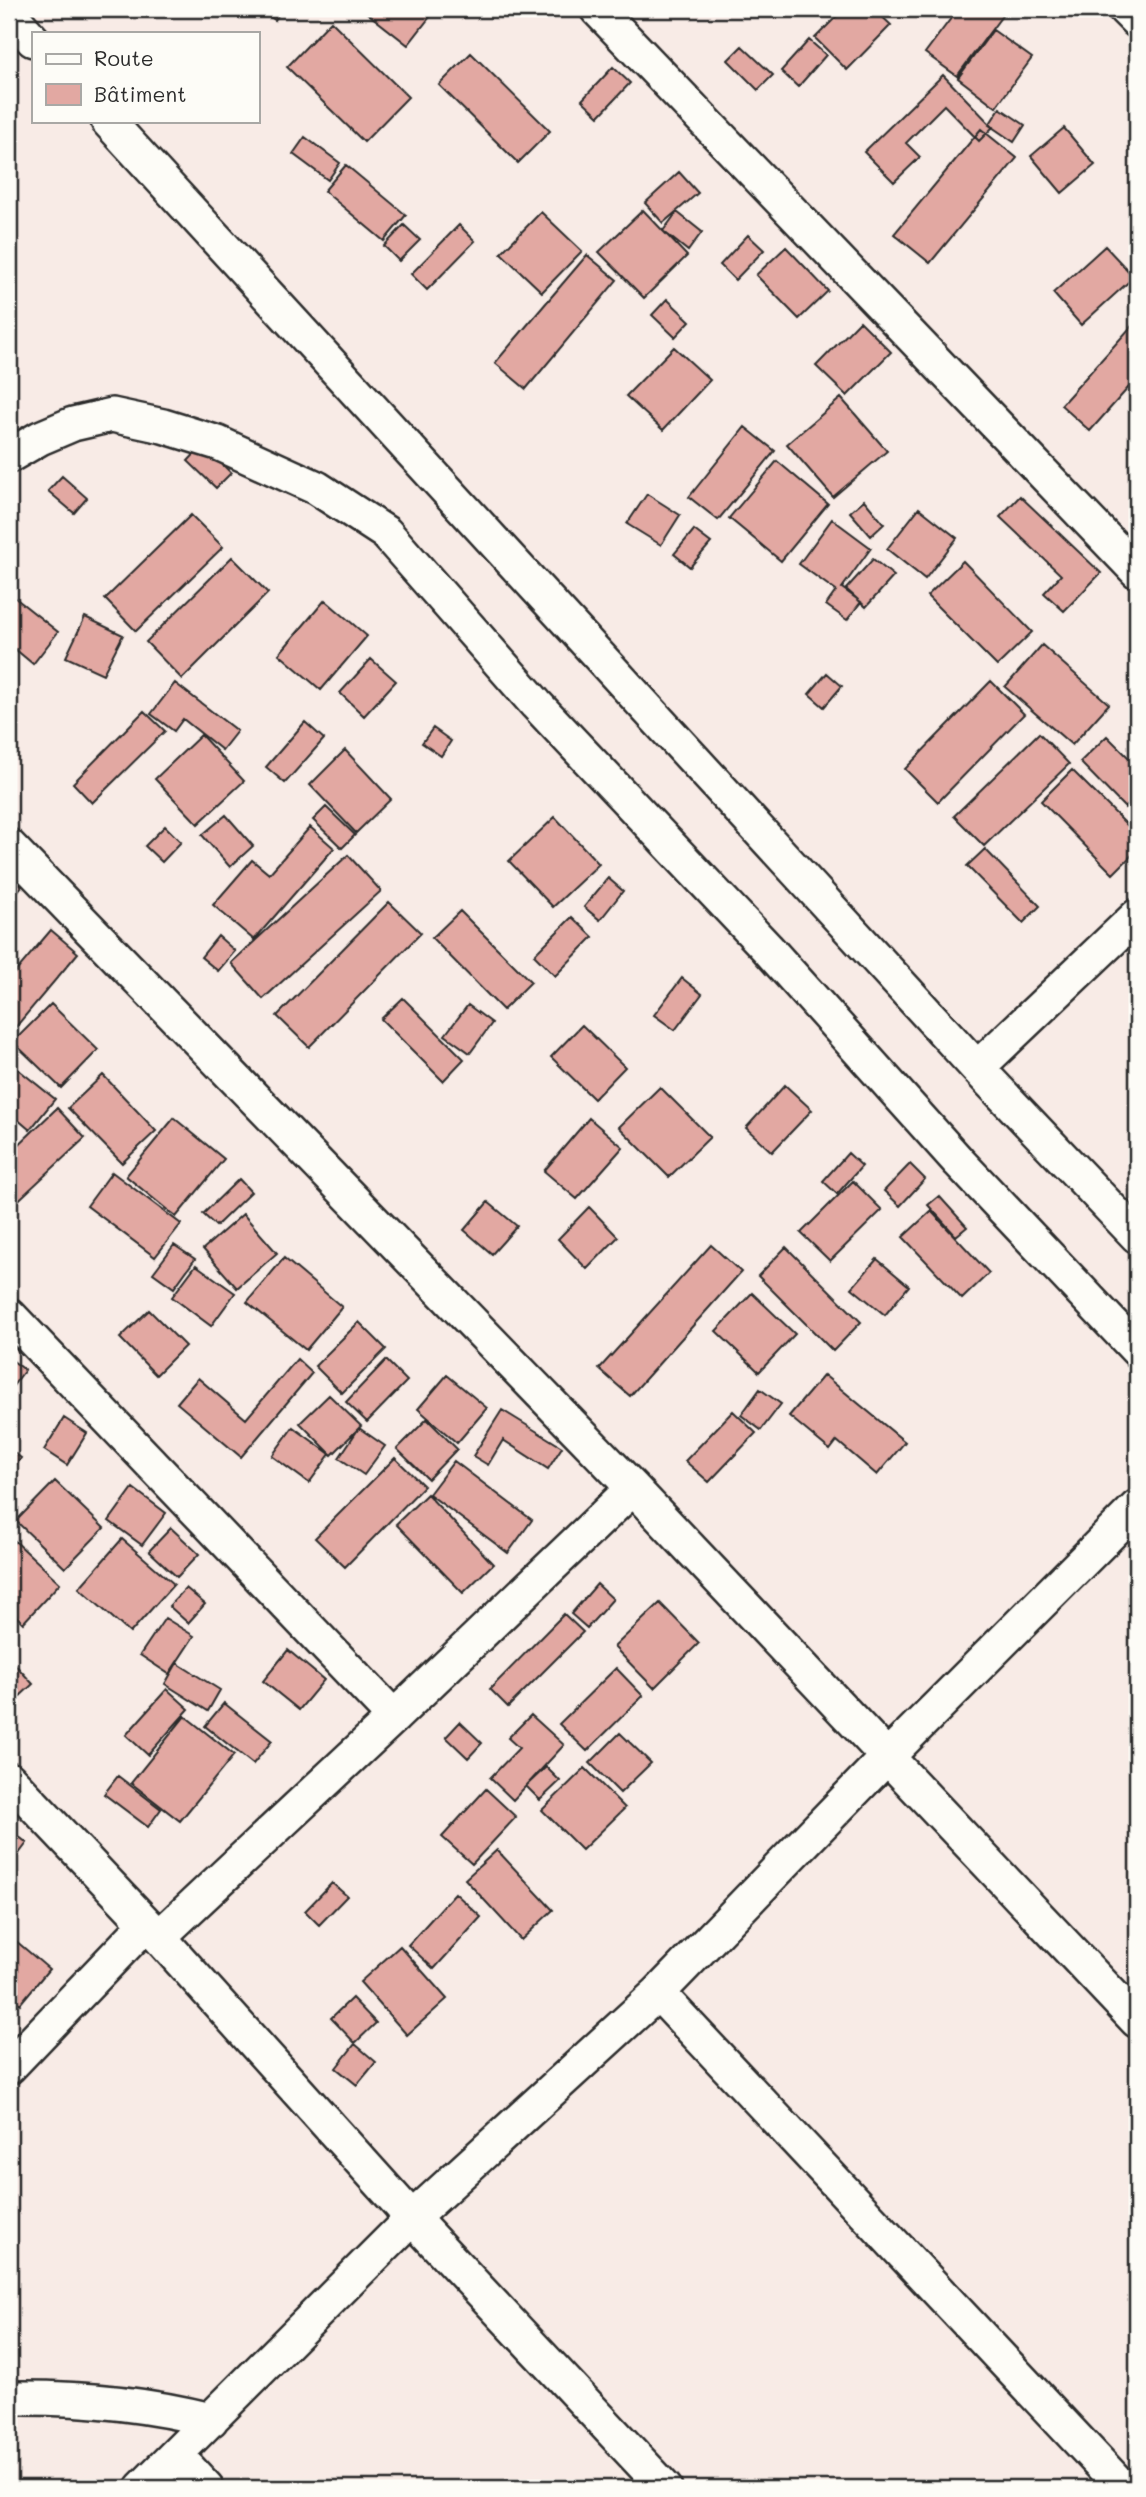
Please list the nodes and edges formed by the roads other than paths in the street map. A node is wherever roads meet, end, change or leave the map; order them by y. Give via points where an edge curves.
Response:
1 (597, 9) edge
2 (1125, 9) edge
3 (9, 13) edge
4 (1137, 21) edge
5 (32, 39) edge
6 (109, 122) edge
7 (9, 456) edge
8 (1137, 571) edge
9 (9, 846) edge
10 (1137, 916) edge
11 (976, 1068) junction
12 (1137, 1236) edge
13 (9, 1315) edge
14 (1137, 1350) edge
15 (633, 1488) junction
16 (1137, 1507) edge
17 (394, 1717) junction
18 (886, 1758) junction
19 (9, 1779) edge
20 (152, 1930) junction
21 (658, 1993) junction
22 (1137, 2021) edge
23 (9, 2067) edge
24 (412, 2218) junction
25 (9, 2398) edge
26 (211, 2420) junction
27 (176, 2455) junction
28 (142, 2488) edge
29 (206, 2488) edge
30 (665, 2488) edge
31 (1123, 2488) edge

1 - 8 street
2 - 4 street
3 - 5 street
6 - 11 street
7 - 14 street via 73,424 112,415 218,443 317,488 386,533 536,704
9 - 15 street
10 - 11 street
11 - 12 street
13 - 17 street
15 - 17 street
15 - 18 street
16 - 18 street
17 - 20 street
18 - 21 street
18 - 22 street
19 - 20 street
20 - 23 street
20 - 24 street
21 - 24 street
21 - 31 street
24 - 26 street
24 - 30 street
25 - 26 street via 163,2408
26 - 27 street
27 - 28 street
27 - 29 street

